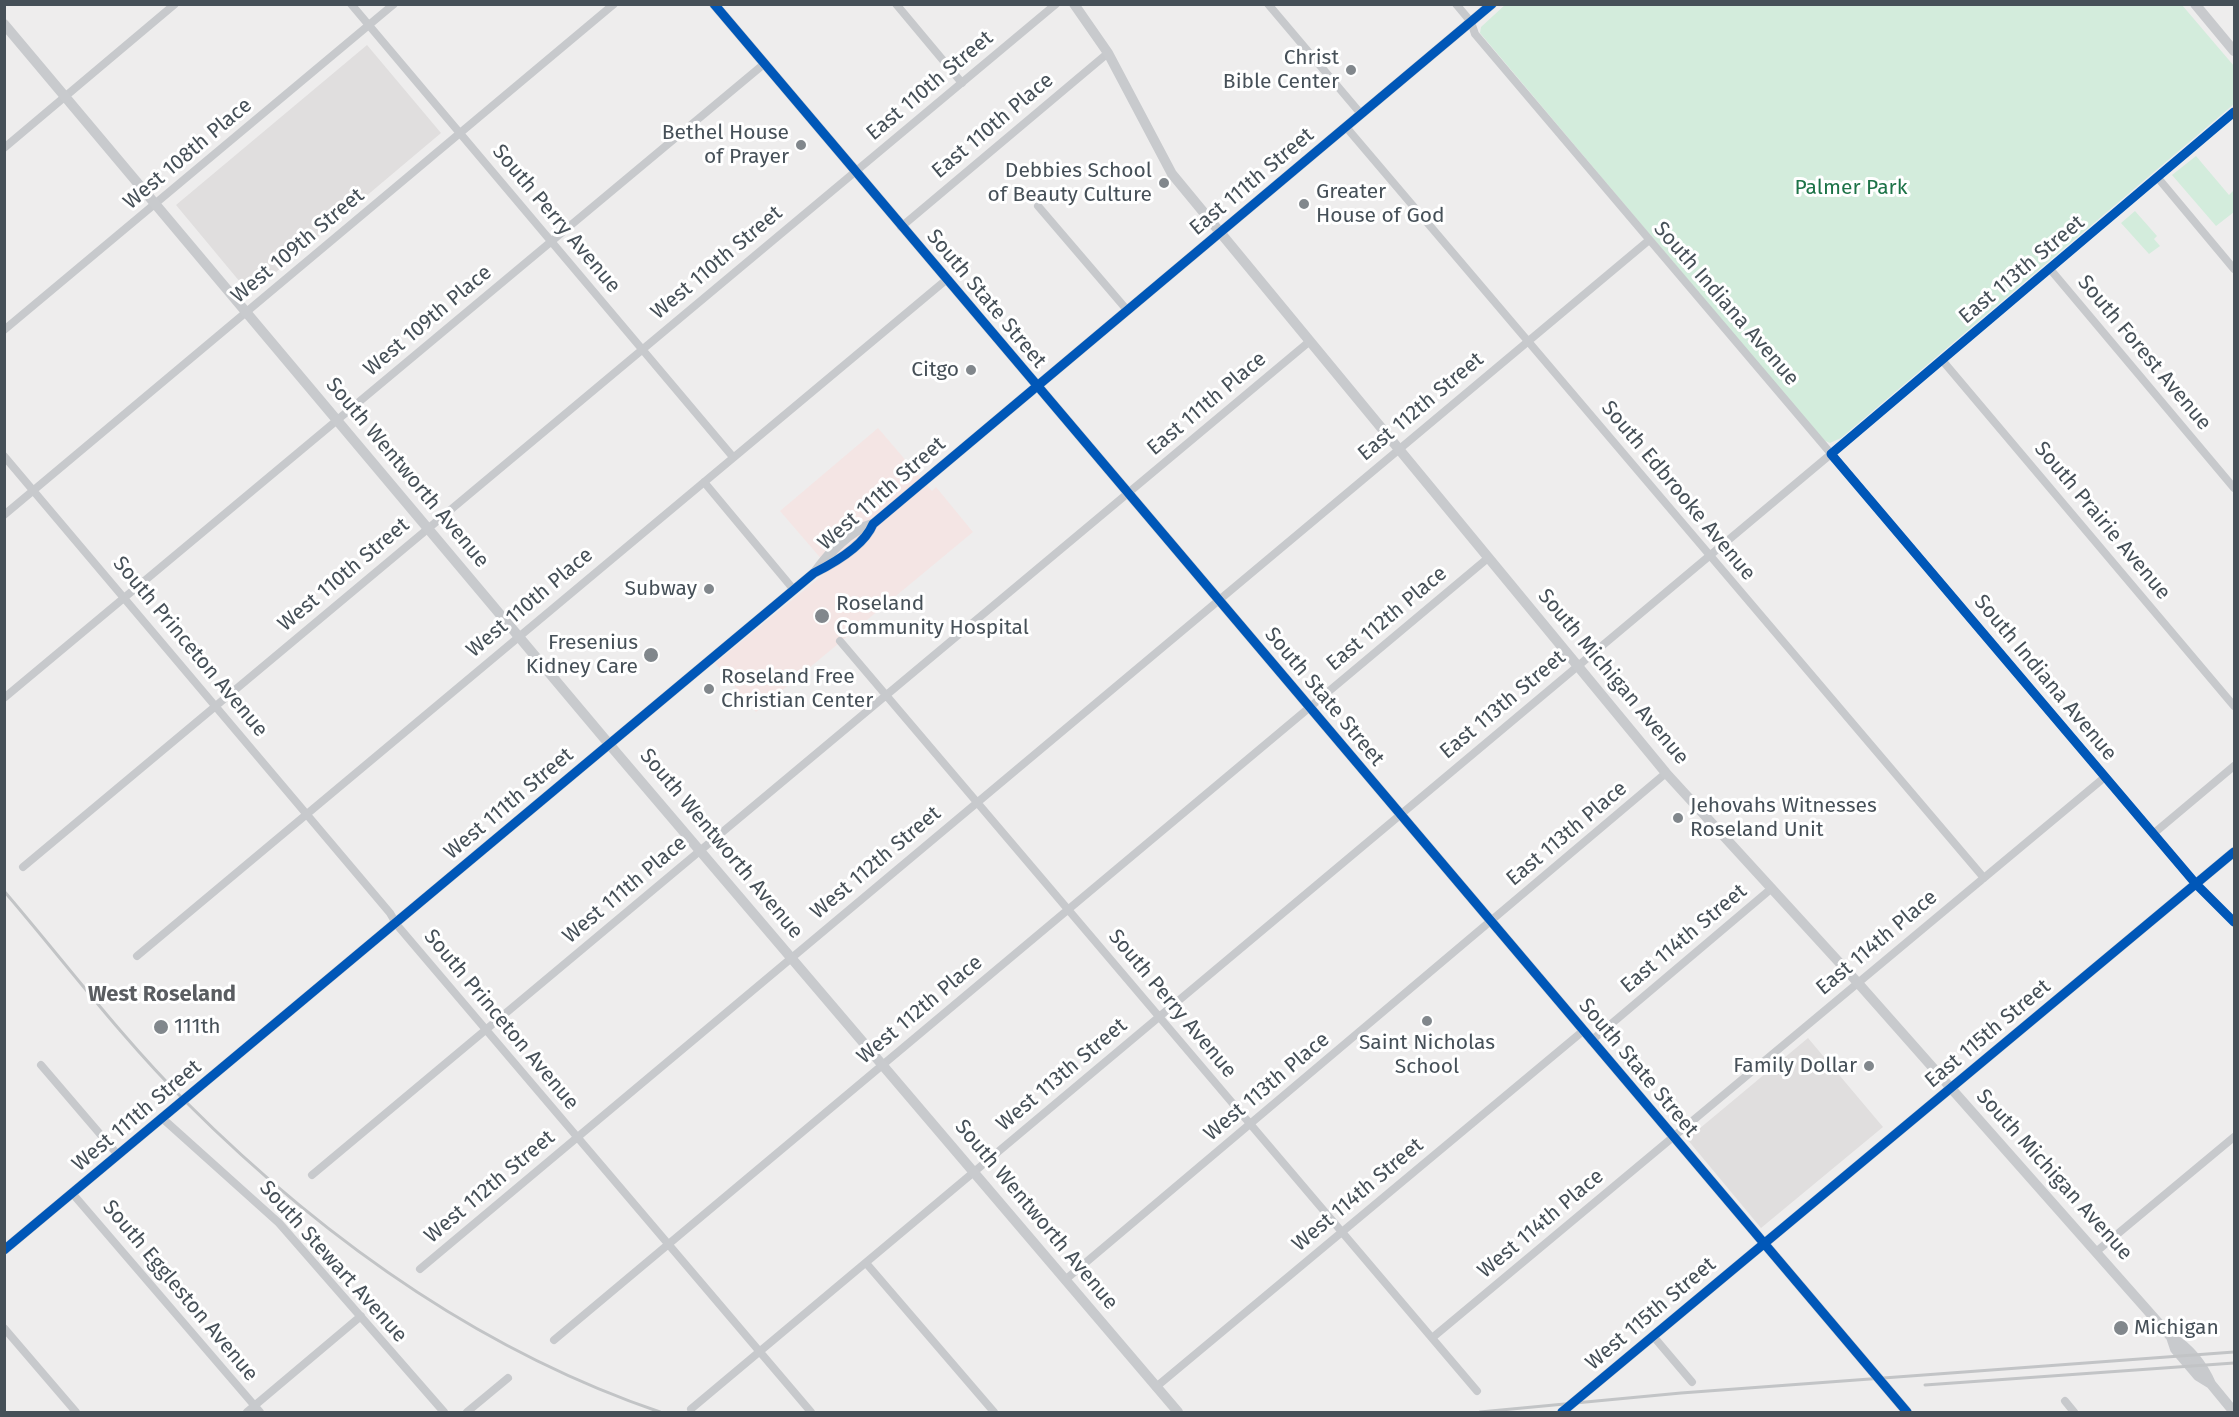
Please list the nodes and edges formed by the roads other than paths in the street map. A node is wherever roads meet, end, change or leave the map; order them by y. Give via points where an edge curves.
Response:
1 (351, 4) edge
2 (394, 4) edge
3 (614, 4) edge
4 (714, 4) edge
5 (896, 4) edge
6 (1056, 4) edge
7 (1074, 4) edge
8 (1268, 4) edge
9 (1456, 4) edge
10 (1491, 4) edge
11 (2195, 4) edge
12 (173, 5) edge
13 (1471, 22) junction
14 (4, 24) edge
15 (369, 25) junction
16 (2235, 51) edge
17 (1108, 53) junction
18 (764, 64) junction
19 (962, 82) junction
20 (65, 96) junction
21 (2235, 111) edge
22 (1361, 114) junction
23 (1346, 127) junction
24 (460, 134) junction
25 (4, 148) edge
26 (855, 172) junction
27 (2158, 178) junction
28 (156, 204) junction
29 (1038, 206) dead end
30 (901, 226) junction
31 (1220, 232) junction
32 (551, 241) junction
33 (1648, 241) junction
34 (2050, 269) junction
35 (2235, 269) edge
36 (946, 280) junction
37 (1127, 310) junction
38 (247, 312) junction
39 (4, 330) edge
40 (1310, 341) junction
41 (1528, 342) junction
42 (642, 350) junction
43 (1942, 360) junction
44 (1036, 387) junction
45 (337, 420) junction
46 (1399, 449) junction
47 (1831, 454) junction
48 (4, 456) edge
49 (733, 458) junction
50 (704, 482) junction
51 (2235, 488) edge
52 (34, 490) junction
53 (1127, 494) junction
54 (4, 515) edge
55 (428, 528) junction
56 (1709, 556) junction
57 (1488, 558) junction
58 (794, 590) junction
59 (124, 598) junction
60 (1218, 600) junction
61 (519, 636) junction
62 (840, 641) dead end
63 (1577, 666) junction
64 (886, 694) junction
65 (4, 698) edge
66 (215, 706) junction
67 (2235, 706) edge
68 (1309, 708) junction
69 (609, 744) junction
70 (2235, 766) edge
71 (1666, 773) junction
72 (2105, 777) junction
73 (977, 802) junction
74 (306, 813) junction
75 (1400, 815) junction
76 (2153, 834) junction
77 (701, 850) junction
78 (2235, 852) edge
79 (23, 867) dead end
80 (1983, 878) junction
81 (2196, 884) junction
82 (1772, 888) junction
83 (1068, 909) junction
84 (1491, 922) junction
85 (2235, 922) edge
86 (396, 923) junction
87 (137, 956) dead end
88 (792, 957) junction
89 (1858, 983) junction
90 (1160, 1017) junction
91 (486, 1030) junction
92 (1583, 1031) junction
93 (1592, 1041) junction
94 (40, 1065) dead end
95 (883, 1065) junction
96 (1950, 1089) junction
97 (162, 1118) junction
98 (1250, 1124) junction
99 (577, 1137) junction
100 (1673, 1137) junction
101 (2235, 1137) edge
102 (118, 1155) junction
103 (974, 1173) junction
104 (312, 1175) dead end
105 (72, 1193) junction
106 (1342, 1232) junction
107 (1764, 1244) junction
108 (668, 1245) junction
109 (4, 1250) edge
110 (2097, 1251) junction
111 (866, 1263) junction
112 (420, 1269) dead end
113 (1065, 1280) junction
114 (362, 1316) junction
115 (4, 1329) edge
116 (1653, 1336) junction
117 (1432, 1338) junction
118 (554, 1340) dead end
119 (759, 1352) junction
120 (508, 1378) dead end
121 (1692, 1382) dead end
122 (1156, 1387) junction
123 (1477, 1391) dead end
124 (2065, 1401) dead end
125 (257, 1409) edge
126 (691, 1409) dead end
127 (2235, 1412) edge
128 (76, 1413) edge
129 (247, 1413) edge
130 (444, 1413) edge
131 (467, 1413) edge
132 (810, 1413) edge
133 (994, 1413) edge
134 (1178, 1413) edge
135 (1562, 1413) edge
136 (1908, 1413) edge
137 (2074, 1413) edge

1 - 15 street, South Perry Avenue
2 - 15 street, West 108th Place
3 - 24 street, West 109th Street
4 - 18 street, South State Street
5 - 19 street
6 - 19 street, East 110th Street
7 - 17 street, South Michigan Avenue
8 - 22 street
9 - 13 street, South Indiana Avenue
10 - 13 street, East 111th Street
11 - 16 street
12 - 20 street
13 - 22 street, East 111th Street
13 - 33 street, South Indiana Avenue via 1475,34
14 - 20 street, South Wentworth Avenue
15 - 24 street, South Perry Avenue
15 - 28 street, West 108th Place
17 - 30 street, East 110th Place
17 - 31 street, South Michigan Avenue via 1172,174
18 - 26 street, South State Street
18 - 32 street, West 109th Place
19 - 26 street, East 110th Street
20 - 25 street
20 - 28 street, South Wentworth Avenue
21 - 27 street, East 113th Street
22 - 23 street, East 111th Street
23 - 31 street, East 111th Street
23 - 41 street, South Edbrooke Avenue
24 - 32 street, South Perry Avenue
24 - 38 street, West 109th Street
26 - 30 street, South State Street
26 - 42 street, West 110th Street
27 - 34 street, East 113th Street
27 - 35 street
28 - 38 street, South Wentworth Avenue
28 - 39 street, West 108th Place
29 - 37 street
30 - 36 street, South State Street
31 - 37 street, East 111th Street
31 - 40 street, South Michigan Avenue
32 - 42 street, South Perry Avenue
32 - 45 street, West 109th Place
33 - 41 street, East 112th Street
33 - 47 street, South Indiana Avenue
34 - 43 street, East 113th Street
34 - 51 street, South Forest Avenue
36 - 44 street, South State Street
36 - 49 street, West 110th Place
37 - 44 street, East 111th Street
38 - 45 street, South Wentworth Avenue
38 - 52 street, West 109th Street
40 - 46 street, South Michigan Avenue
40 - 53 street, East 111th Place
41 - 46 street, East 112th Street
41 - 56 street, South Edbrooke Avenue
42 - 49 street, South Perry Avenue
42 - 55 street, West 110th Street
43 - 47 street, East 113th Street
43 - 67 street, South Prairie Avenue
44 - 53 street, South State Street
44 - 58 street, West 111th Street via 873,524 845,553
45 - 55 street, South Wentworth Avenue
45 - 59 street, West 109th Place
46 - 57 street, South Michigan Avenue
46 - 60 street, East 112th Street
47 - 56 street, East 113th Street
47 - 72 street, South Indiana Avenue
48 - 52 street, South Princeton Avenue
49 - 50 street, West 110th Place
50 - 58 street
50 - 61 street, West 110th Place
52 - 54 street, West 109th Street
52 - 59 street, South Princeton Avenue
53 - 60 street, South State Street
53 - 64 street, West 111th Place
55 - 61 street, South Wentworth Avenue
55 - 66 street, West 110th Street
56 - 63 street, East 113th Street
56 - 80 street, South Edbrooke Avenue
57 - 63 street, South Michigan Avenue
57 - 68 street, East 112th Place
58 - 69 street, West 111th Street
59 - 65 street, West 109th Place
59 - 66 street, South Princeton Avenue
60 - 68 street, South State Street
60 - 73 street, West 112th Street
61 - 69 street, South Wentworth Avenue
61 - 74 street, West 110th Place
62 - 64 street, South Perry Avenue
63 - 71 street, South Michigan Avenue
63 - 75 street, East 113th Street
64 - 73 street, South Perry Avenue
64 - 77 street, West 111th Place
66 - 74 street, South Princeton Avenue
66 - 79 street, West 110th Street
68 - 75 street, South State Street
68 - 83 street, West 112th Place
69 - 77 street, South Wentworth Avenue
69 - 86 street, West 111th Street
70 - 76 street
71 - 82 street, South Michigan Avenue
71 - 84 street, East 113th Place
72 - 76 street, South Indiana Avenue
72 - 80 street, East 114th Place
73 - 83 street, South Perry Avenue
73 - 88 street, West 112th Street
74 - 86 street, South Princeton Avenue
74 - 87 street, West 110th Place
75 - 84 street, South State Street
75 - 90 street, West 113th Street
76 - 81 street, South Indiana Avenue
77 - 88 street, South Wentworth Avenue
77 - 91 street, West 111th Place
78 - 81 street, East 115th Street
80 - 89 street, East 114th Place
81 - 85 street, South Indiana Avenue
81 - 96 street, East 115th Street
82 - 89 street, South Michigan Avenue
82 - 93 street, East 114th Street
83 - 90 street, South Perry Avenue
83 - 95 street, West 112th Place
84 - 92 street, South State Street
84 - 98 street, West 113th Place
86 - 91 street, South Princeton Avenue
86 - 97 street, West 111th Street
88 - 95 street, South Wentworth Avenue
88 - 99 street, West 112th Street
89 - 96 street, South Michigan Avenue
89 - 100 street, East 114th Place
90 - 98 street, South Perry Avenue
90 - 103 street, West 113th Street
91 - 99 street, South Princeton Avenue
91 - 104 street, West 111th Place
92 - 93 street, South State Street
92 - 106 street, West 114th Street
93 - 100 street, South State Street
94 - 102 street
95 - 103 street, South Wentworth Avenue
95 - 108 street, West 112th Place
96 - 107 street, East 115th Street
96 - 110 street, South Michigan Avenue
97 - 102 street, West 111th Street
97 - 114 street, South Stewart Avenue via 279,1223
98 - 106 street, South Perry Avenue
98 - 113 street, West 113th Place
99 - 108 street, South Princeton Avenue
99 - 112 street, West 112th Street
100 - 107 street, South State Street
100 - 117 street, West 114th Place
101 - 110 street
102 - 105 street, West 111th Street
103 - 111 street, West 113th Street
103 - 113 street, South Wentworth Avenue
105 - 109 street, West 111th Street
105 - 125 street, South Eggleston Avenue
106 - 117 street, South Perry Avenue
106 - 122 street, West 114th Street
107 - 116 street, West 115th Street
107 - 136 street, South State Street
108 - 118 street, West 112th Place
108 - 119 street, South Princeton Avenue
110 - 127 street, South Michigan Avenue via 2171,1337 2182,1343
111 - 119 street, West 113th Street
111 - 133 street
113 - 122 street, South Wentworth Avenue
114 - 125 street
114 - 130 street, South Stewart Avenue
115 - 128 street
116 - 121 street
116 - 135 street, West 115th Street
117 - 123 street, South Perry Avenue
119 - 126 street, West 113th Street
119 - 132 street, South Princeton Avenue
120 - 131 street
122 - 134 street, South Wentworth Avenue
124 - 137 street
125 - 129 street

